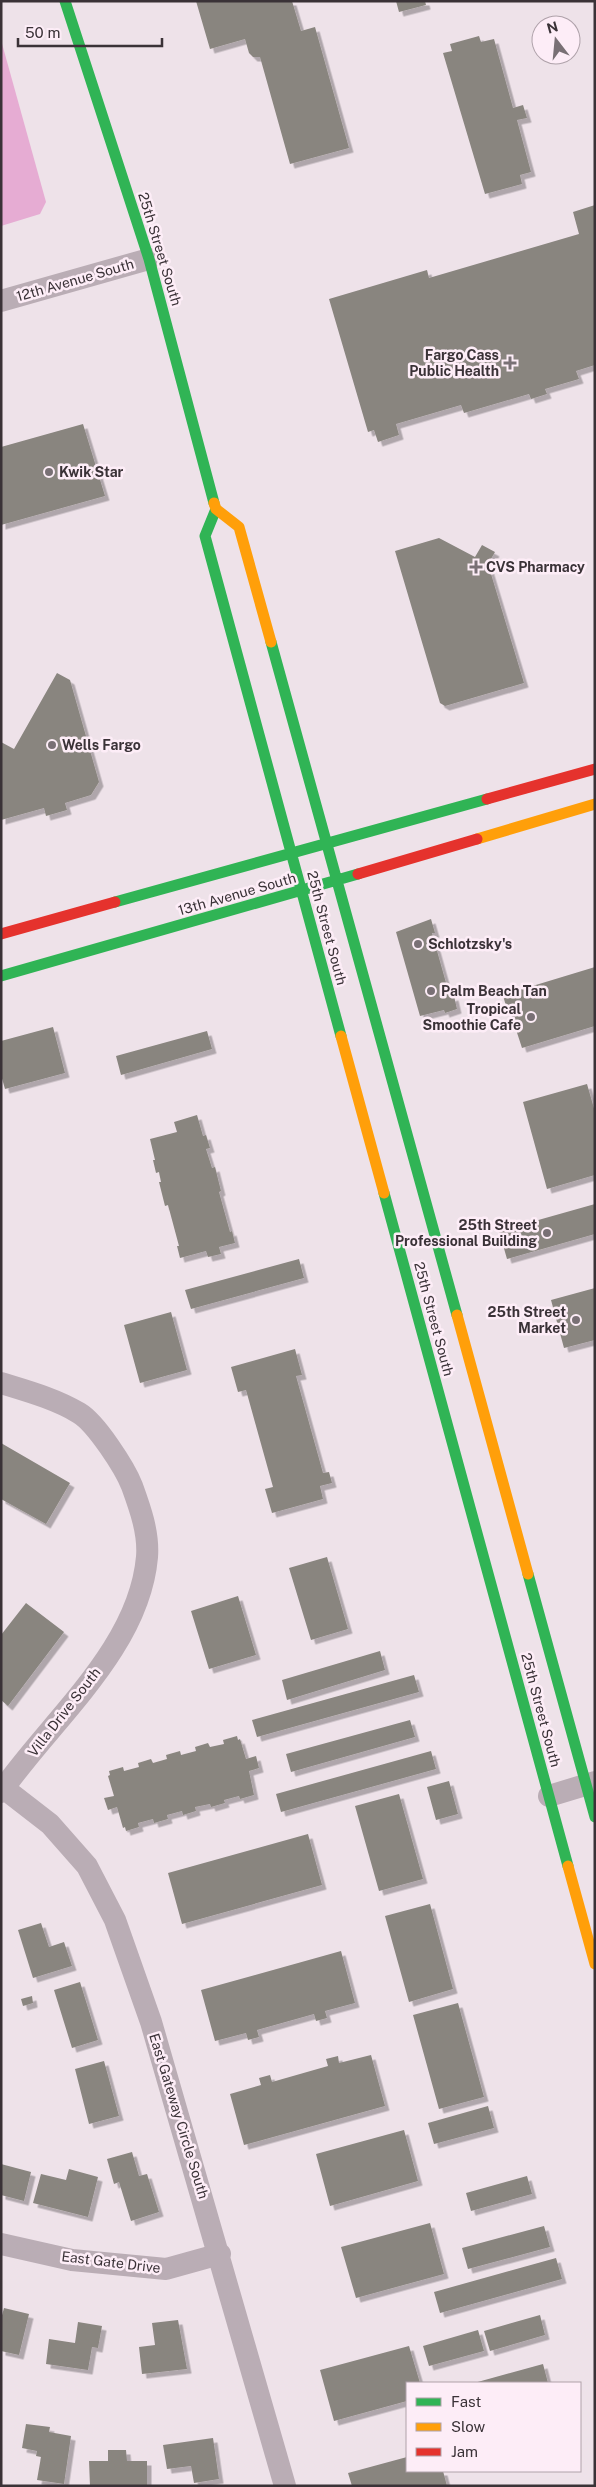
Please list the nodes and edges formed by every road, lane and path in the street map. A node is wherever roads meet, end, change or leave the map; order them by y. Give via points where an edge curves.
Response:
1 (65, 1) edge
2 (149, 259) junction
3 (1, 301) edge
4 (216, 509) junction
5 (595, 769) edge
6 (595, 804) edge
7 (327, 843) junction
8 (291, 853) junction
9 (336, 880) junction
10 (301, 890) junction
11 (1, 934) edge
12 (1, 976) edge
13 (1, 1383) edge
14 (590, 1784) edge
15 (2, 1789) edge
16 (549, 1796) junction
17 (595, 1817) edge
18 (595, 1964) edge
19 (1, 2244) edge
20 (220, 2254) junction
21 (285, 2486) edge

1 - 2 main road, 25th Street South
2 - 3 street, 12th Avenue South
2 - 4 main road, 25th Street South
4 - 7 main road, 25th Street South via 239,527
4 - 8 main road, 25th Street South via 205,536
5 - 7 main road, 13th Avenue South
6 - 9 main road, 13th Avenue South
7 - 8 main road, 13th Avenue South
7 - 9 main road, 25th Street South
8 - 10 main road, 25th Street South
8 - 11 main road, 13th Avenue South
9 - 10 main road, 13th Avenue South
9 - 14 main road, 25th Street South
10 - 12 main road, 13th Avenue South
10 - 16 main road, 25th Street South
13 - 15 street, Villa Drive South via 81,1414 102,1438 127,1474 142,1514 147,1555 141,1592 117,1640 88,1686
14 - 16 street
14 - 17 main road, 25th Street South
15 - 20 street, East Gateway Circle South via 50,1824 87,1866 115,1920 151,2022
16 - 18 main road, 25th Street South
19 - 20 street, East Gate Drive via 72,2260 166,2269
20 - 21 street, East Gateway Circle South

